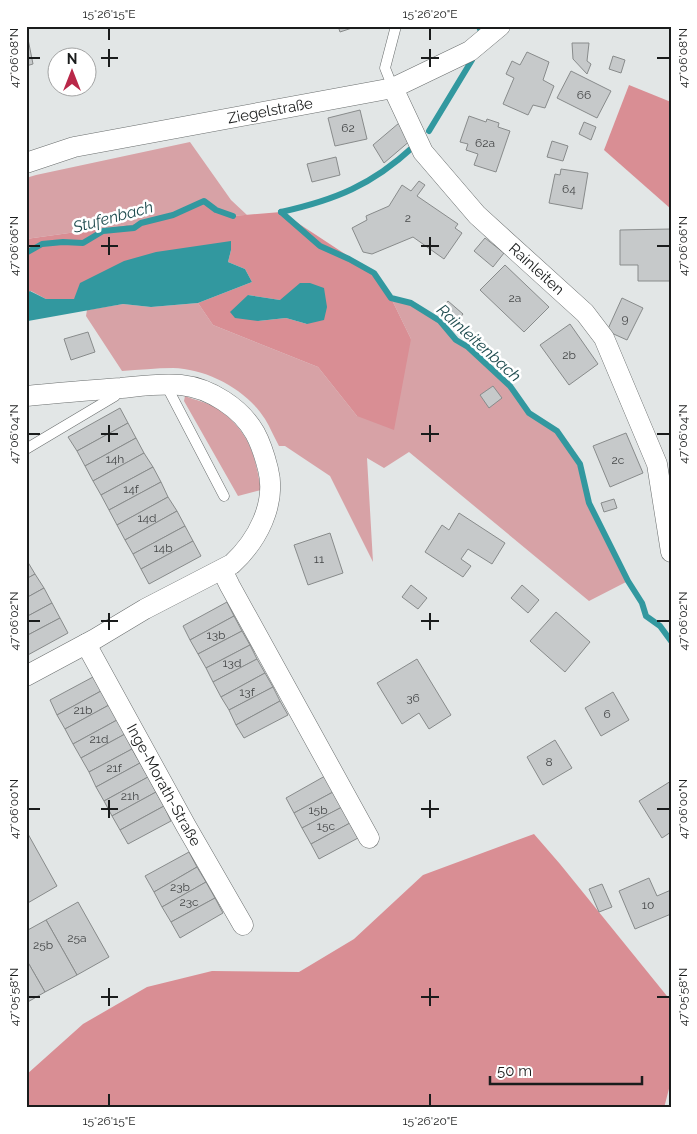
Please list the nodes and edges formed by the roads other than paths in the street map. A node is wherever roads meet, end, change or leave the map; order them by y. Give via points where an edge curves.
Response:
1 (396, 26) edge
2 (500, 26) edge
3 (392, 88) junction
4 (26, 163) edge
5 (166, 385) junction
6 (121, 388) junction
7 (26, 396) edge
8 (26, 449) edge
9 (664, 466) edge
10 (224, 496) dead end
11 (671, 552) edge
12 (222, 570) junction
13 (86, 644) junction
14 (26, 676) edge
15 (369, 838) dead end
16 (243, 925) dead end

1 - 3 lane via 385,68
2 - 3 street, Ziegelstraße via 470,51
3 - 4 street, Ziegelstraße via 74,147
3 - 9 street, Rainleiten via 423,152 477,215 585,313 604,338
5 - 6 street
5 - 10 lane
5 - 12 street via 196,388 229,404 256,433 264,456 270,488 264,518 248,546
6 - 7 street
6 - 8 lane via 115,396
9 - 11 street, Rainleiten
12 - 13 street via 145,609
12 - 15 street
13 - 14 street
13 - 16 street, Inge-Morath-Straße

